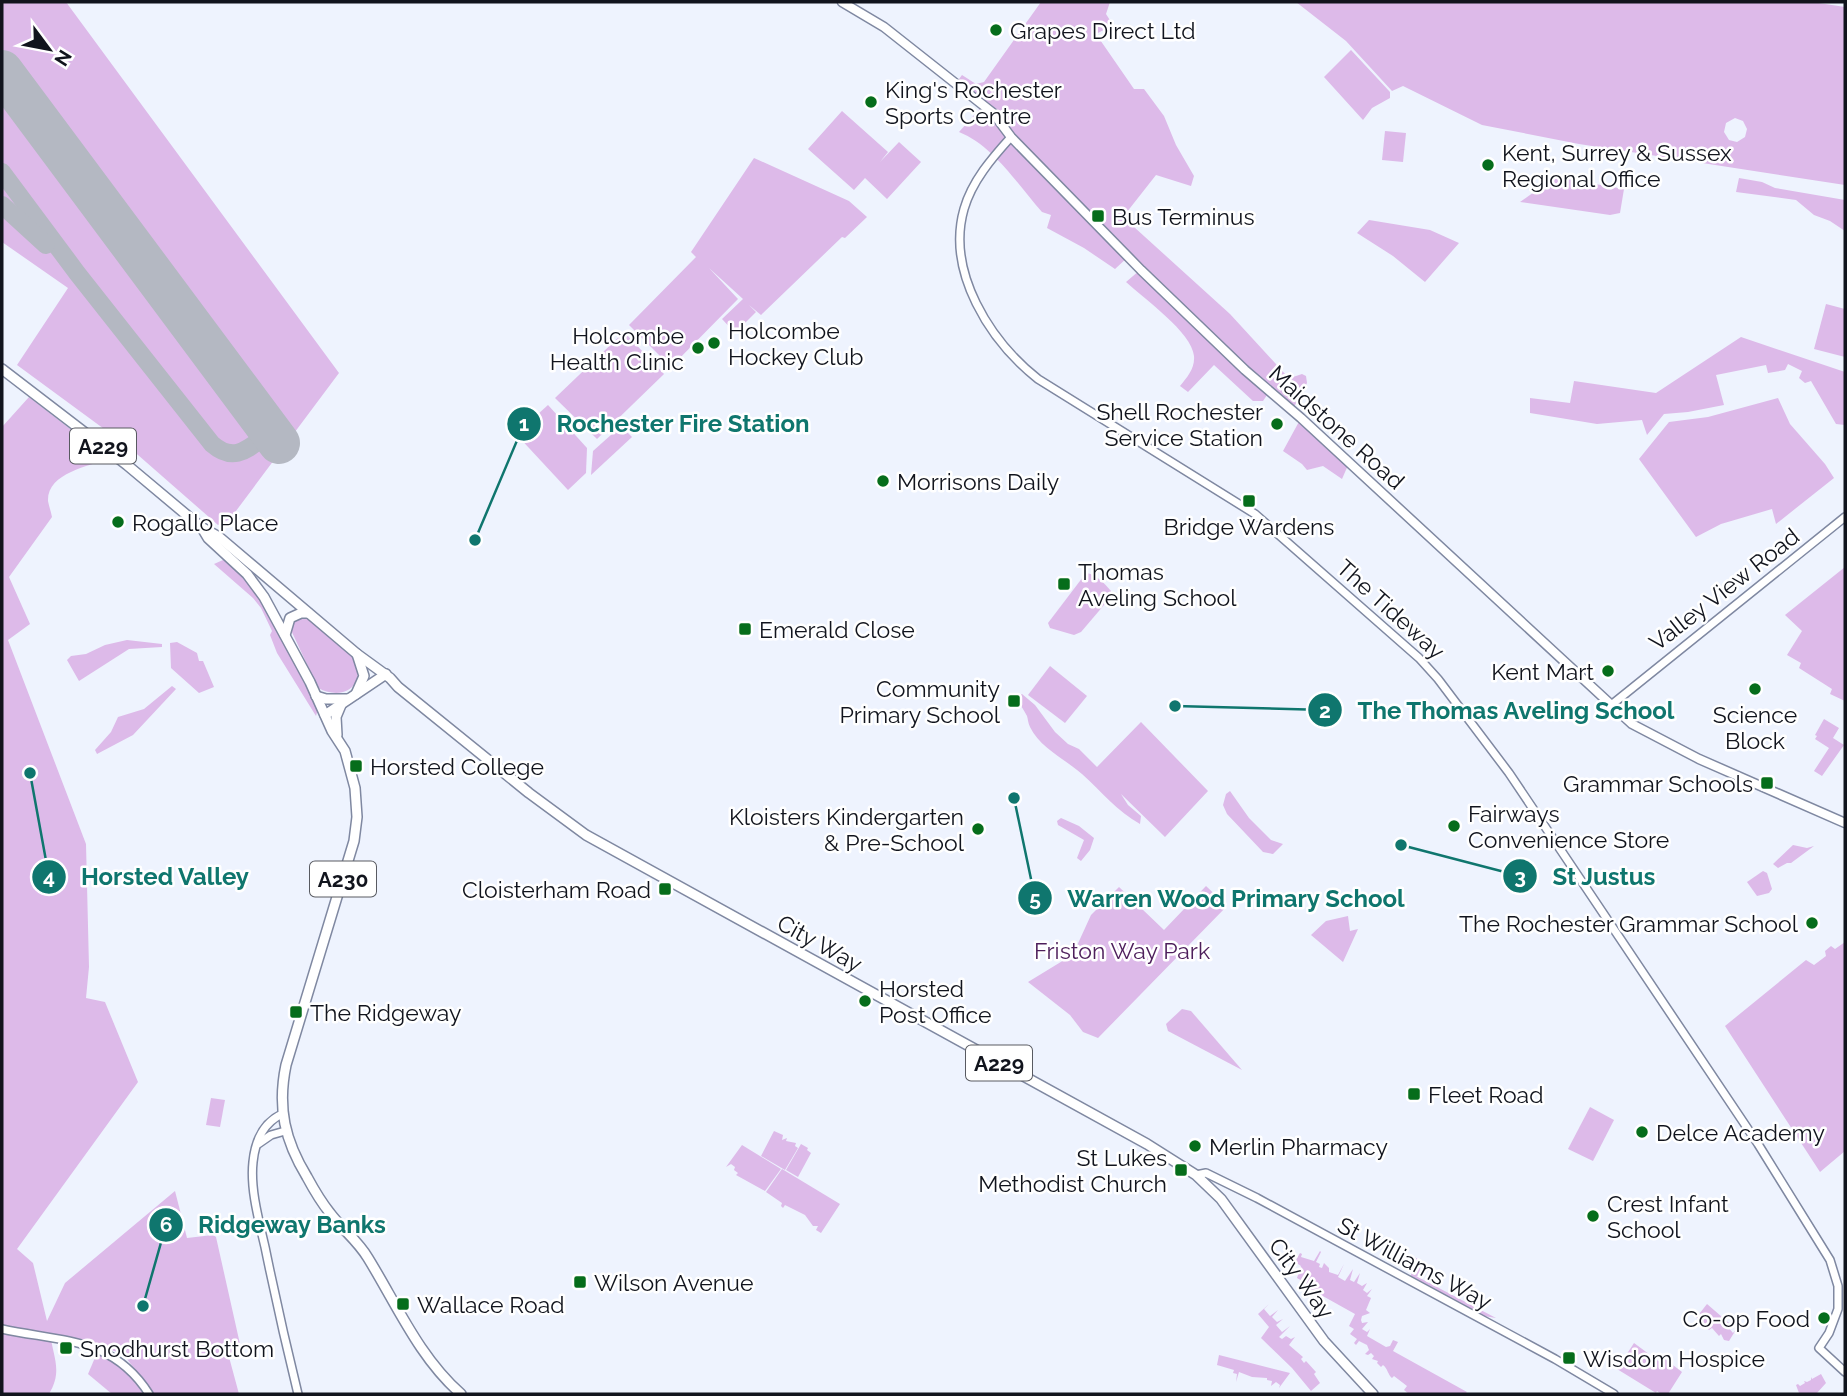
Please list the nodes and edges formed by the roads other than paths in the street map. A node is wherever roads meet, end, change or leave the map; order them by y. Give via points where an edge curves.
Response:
1 (842, 2) edge
2 (1012, 137) junction
3 (2, 369) edge
4 (1845, 517) edge
5 (201, 527) junction
6 (308, 613) junction
7 (285, 635) junction
8 (357, 654) junction
9 (386, 674) junction
10 (371, 686) junction
11 (398, 687) junction
12 (316, 696) junction
13 (350, 699) junction
14 (1610, 706) junction
15 (325, 715) junction
16 (337, 735) junction
17 (1845, 824) edge
18 (282, 1114) junction
19 (285, 1131) junction
20 (256, 1146) junction
21 (1196, 1175) junction
22 (2, 1329) edge
23 (1845, 1372) edge
24 (149, 1394) edge
25 (298, 1394) edge
26 (461, 1394) edge
27 (1373, 1394) edge
28 (1614, 1394) edge

1 - 2 main road, Maidstone Road via 884,27 956,83 993,113
2 - 14 main road, Maidstone Road via 1140,270 1245,370
2 - 23 street, The Tideway via 971,191 959,235 973,295 991,330 1038,379 1260,518 1427,667 1508,772 1789,1191 1830,1260 1838,1282 1837,1314 1819,1349
3 - 5 main road, A229
4 - 14 street, Valley View Road
5 - 6 main road, A229
5 - 7 main road, A229 via 255,583
6 - 7 main road via 289,620
6 - 8 main road, A229
7 - 12 main road, A229
8 - 9 main road, A229
8 - 13 main road via 364,676
9 - 10 main road
9 - 11 main road, City Way / A229
10 - 11 main road
10 - 13 main road
11 - 21 main road, City Way / A229 via 600,844
12 - 13 main road
12 - 15 main road, A229
13 - 15 main road
13 - 16 main road via 336,717
14 - 17 main road, Maidstone Road via 1667,743
15 - 16 main road, A230
16 - 18 main road, A230 via 353,776 357,808 354,841 282,1082
18 - 19 main road, A230
18 - 20 street via 265,1125
19 - 20 street
19 - 26 main road, A230 via 323,1205 366,1255 427,1357
20 - 25 street via 252,1171 260,1224
21 - 27 main road, City Way / A229 via 1239,1222 1324,1341
21 - 28 street, St Williams Way via 1206,1173 1254,1196
22 - 24 street via 109,1353 132,1370

